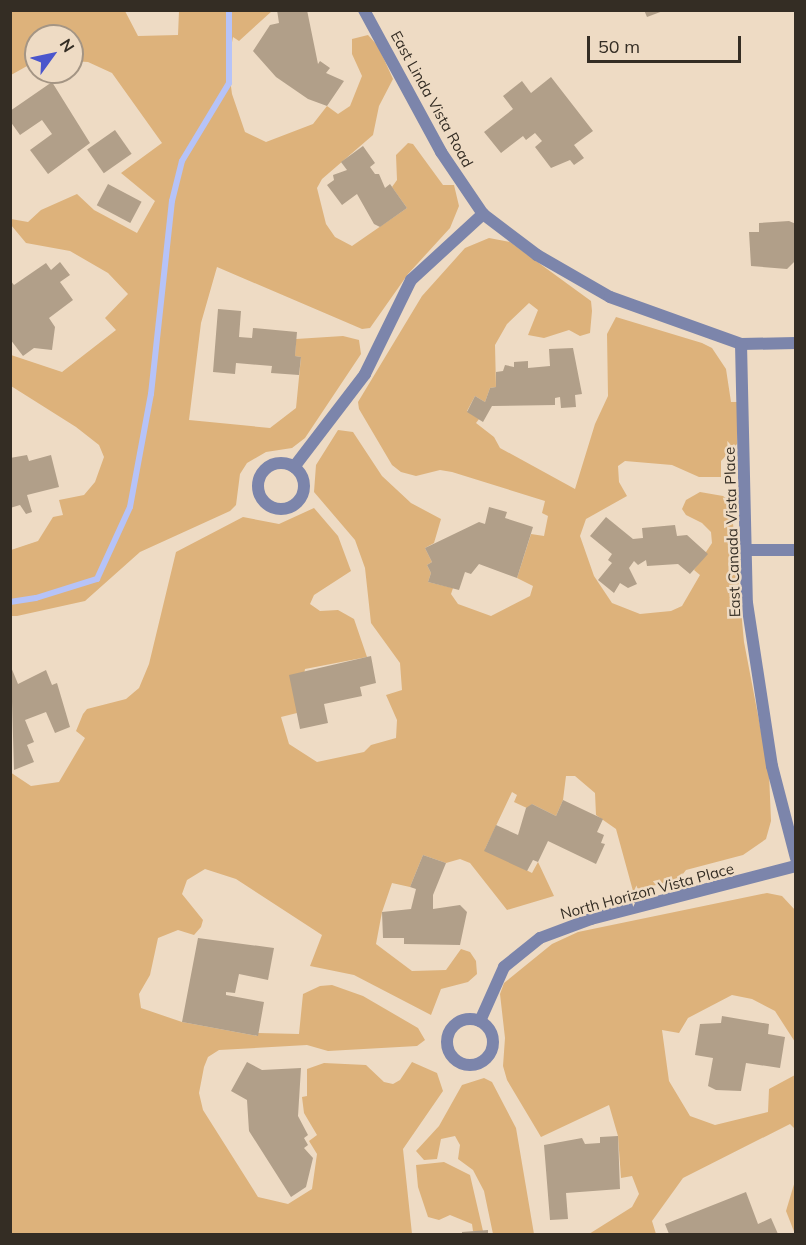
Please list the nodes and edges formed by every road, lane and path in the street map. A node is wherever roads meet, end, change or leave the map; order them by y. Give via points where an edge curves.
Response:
1 (364, 10) edge
2 (483, 214) junction
3 (795, 343) edge
4 (741, 344) junction
5 (294, 467) dead end
6 (746, 550) junction
7 (795, 550) edge
8 (795, 858) edge
9 (795, 866) edge
10 (480, 1021) dead end

1 - 2 street, East Linda Vista Road via 441,152
2 - 4 street, East Linda Vista Road via 537,255 610,297
2 - 5 street via 411,279 365,374
3 - 4 street, East Linda Vista Road
4 - 6 street, East Canada Vista Place
6 - 7 street
6 - 8 street, East Canada Vista Place via 747,603 772,766
9 - 10 street, North Horizon Vista Place via 591,919 540,938 504,967

